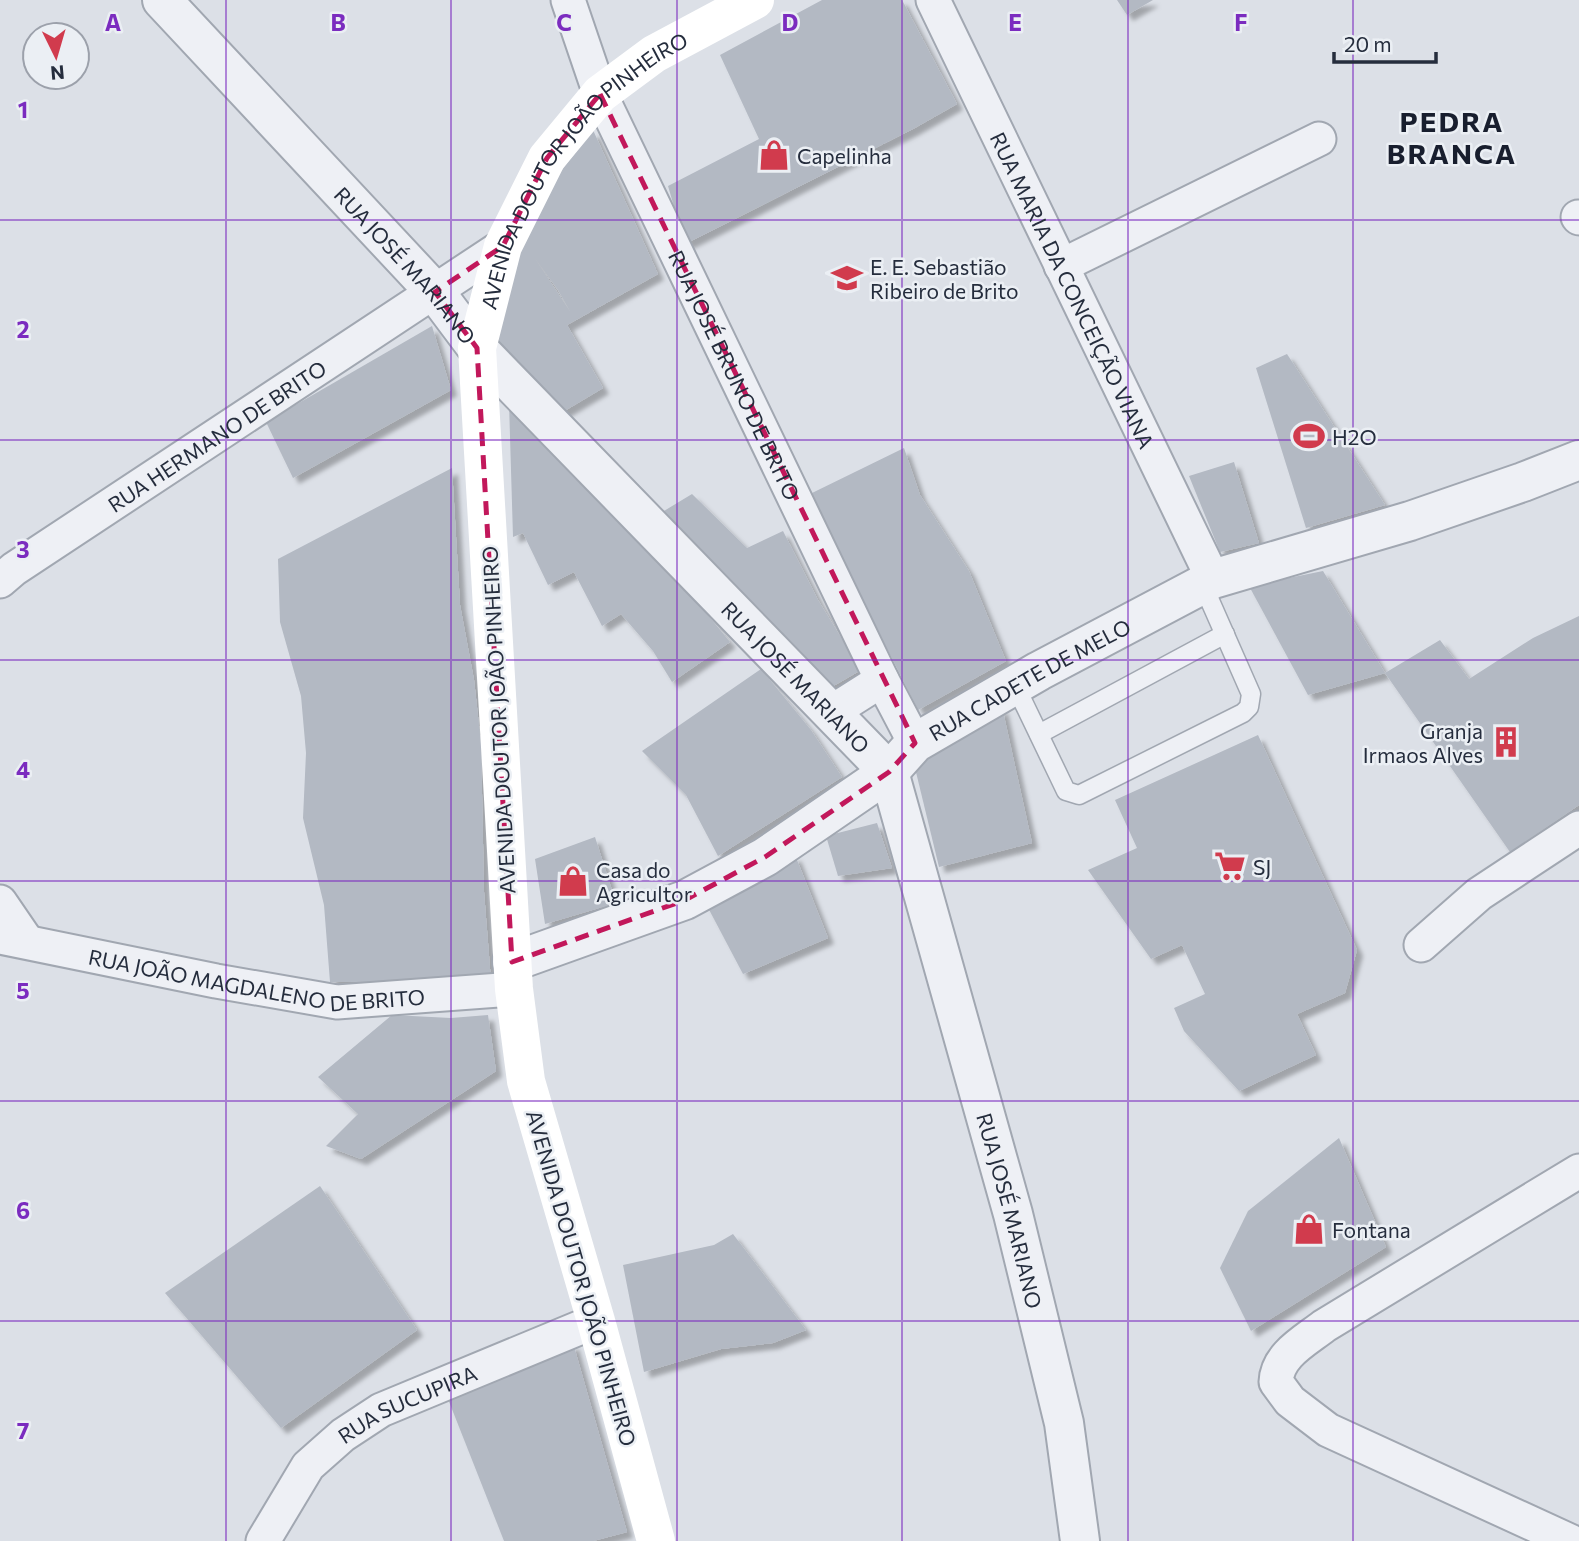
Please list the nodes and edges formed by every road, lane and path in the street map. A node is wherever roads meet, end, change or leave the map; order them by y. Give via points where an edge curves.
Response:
1 (162, 0) edge
2 (568, 0) edge
3 (755, 0) edge
4 (933, 0) edge
5 (600, 94) junction
6 (1319, 139) dead end
7 (503, 246) junction
8 (1061, 265) junction
9 (435, 292) junction
10 (477, 348) junction
11 (1579, 460) edge
12 (5, 566) edge
13 (1208, 582) junction
14 (1225, 634) junction
15 (882, 680) junction
16 (1015, 685) junction
17 (830, 713) junction
18 (1039, 734) junction
19 (915, 743) junction
20 (889, 772) junction
21 (1579, 828) edge
22 (0, 902) edge
23 (13, 938) edge
24 (1421, 945) dead end
25 (513, 976) junction
26 (1579, 1171) edge
27 (596, 1321) junction
28 (275, 1532) edge
29 (656, 1541) edge
30 (1080, 1541) edge
31 (1570, 1541) edge

1 - 9 street, RUA JOSÉ MARIANO
2 - 5 street, RUA JOSÉ BRUNO DE BRITO
3 - 5 main road, AVENIDA DOUTOR JOÃO PINHEIRO via 654,54
4 - 8 street, RUA MARIA DA CONCEIÇÃO VIANA
5 - 7 main road, AVENIDA DOUTOR JOÃO PINHEIRO via 547,158
5 - 15 street, RUA JOSÉ BRUNO DE BRITO
6 - 8 street
7 - 9 street, RUA HERMANO DE BRITO
7 - 10 main road, AVENIDA DOUTOR JOÃO PINHEIRO
8 - 13 street, RUA MARIA DA CONCEIÇÃO VIANA
9 - 10 street, RUA JOSÉ MARIANO
9 - 12 street, RUA HERMANO DE BRITO
10 - 17 street, RUA JOSÉ MARIANO
10 - 25 main road, AVENIDA DOUTOR JOÃO PINHEIRO
11 - 13 street, RUA CADETE DE MELO via 1410,521
13 - 14 lane
13 - 16 street, RUA CADETE DE MELO
14 - 18 lane
14 - 18 lane via 1251,694 1243,713 1079,795 1066,791
15 - 17 street
15 - 19 street, RUA JOSÉ BRUNO DE BRITO
16 - 18 lane
16 - 19 street, RUA CADETE DE MELO
17 - 20 street, RUA JOSÉ MARIANO
19 - 20 street, RUA CADETE DE MELO
20 - 25 street, RUA CADETE DE MELO via 765,857 685,900
20 - 30 street, RUA JOSÉ MARIANO via 1013,1214 1064,1423
21 - 24 street via 1479,894
22 - 23 street
23 - 25 street, RUA JOÃO MAGDALENO DE BRITO via 337,1002
25 - 27 main road, AVENIDA DOUTOR JOÃO PINHEIRO via 526,1081
26 - 31 street via 1324,1326 1286,1356 1276,1371 1276,1381 1290,1401 1328,1430
27 - 28 street, RUA SUCUPIRA via 381,1410 308,1466
27 - 29 main road, AVENIDA DOUTOR JOÃO PINHEIRO

